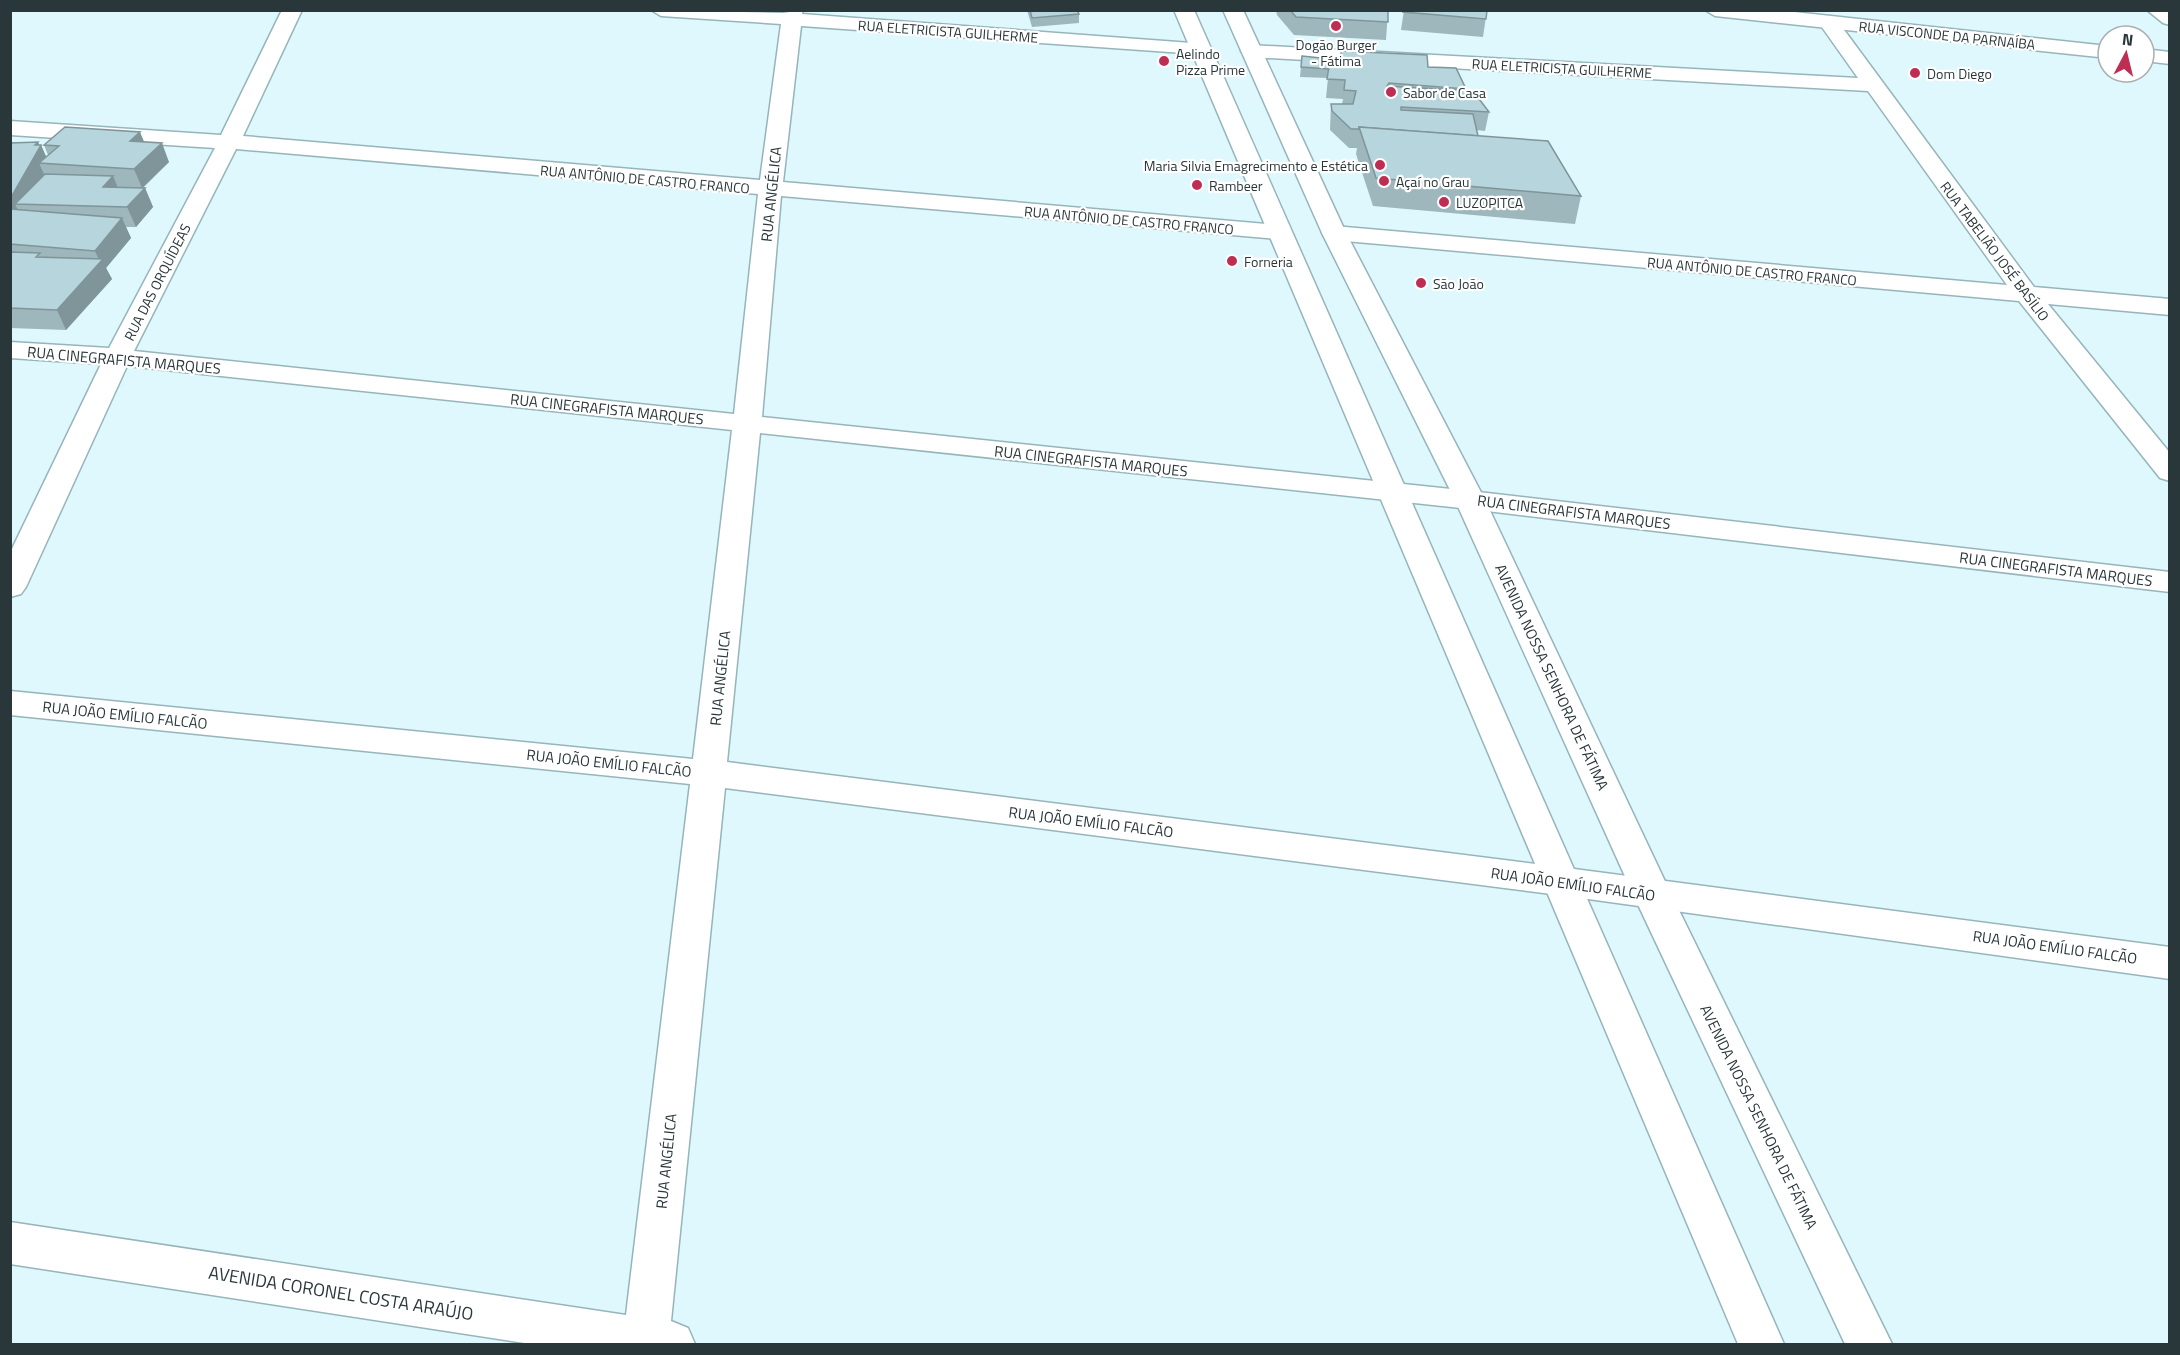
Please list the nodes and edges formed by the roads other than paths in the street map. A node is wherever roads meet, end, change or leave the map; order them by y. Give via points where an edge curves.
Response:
1 (292, 10) edge
2 (661, 10) edge
3 (1184, 10) edge
4 (1233, 10) edge
5 (2157, 10) edge
6 (1727, 11) edge
7 (793, 15) edge
8 (2169, 19) edge
9 (1829, 23) junction
10 (1198, 48) junction
11 (1251, 51) junction
12 (2096, 51) edge
13 (1873, 85) junction
14 (10, 129) edge
15 (229, 142) junction
16 (770, 190) junction
17 (1279, 232) junction
18 (1334, 233) junction
19 (2026, 295) junction
20 (2169, 307) edge
21 (10, 350) edge
22 (118, 357) junction
23 (747, 424) junction
24 (2169, 472) edge
25 (1395, 493) junction
26 (1470, 500) junction
27 (2169, 582) edge
28 (10, 587) edge
29 (10, 703) edge
30 (710, 774) junction
31 (1559, 881) junction
32 (1652, 894) junction
33 (2169, 963) edge
34 (10, 1243) edge
35 (655, 1343) edge
36 (1761, 1344) edge
37 (1869, 1344) edge

1 - 15 street, RUA DAS ORQUÍDEAS
2 - 7 street, RUA ELETRICISTA GUILHERME
3 - 10 street
4 - 11 street, AVENIDA NOSSA SENHORA DE FÁTIMA
5 - 8 street
6 - 9 street, RUA VISCONDE DA PARNAÍBA
7 - 10 street, RUA ELETRICISTA GUILHERME
7 - 16 street, RUA ANGÉLICA
9 - 12 street, RUA VISCONDE DA PARNAÍBA
9 - 13 street, RUA TABELIÃO JOSÉ BASÍLIO
10 - 17 street
11 - 13 street, RUA ELETRICISTA GUILHERME
11 - 18 street, AVENIDA NOSSA SENHORA DE FÁTIMA
13 - 19 street, RUA TABELIÃO JOSÉ BASÍLIO
14 - 15 street, RUA ANTÔNIO DE CASTRO FRANCO
15 - 16 street, RUA ANTÔNIO DE CASTRO FRANCO
15 - 22 street, RUA DAS ORQUÍDEAS
16 - 17 street, RUA ANTÔNIO DE CASTRO FRANCO
16 - 23 street, RUA ANGÉLICA
17 - 25 street
18 - 19 street, RUA ANTÔNIO DE CASTRO FRANCO
18 - 26 street, AVENIDA NOSSA SENHORA DE FÁTIMA
19 - 20 street, RUA ANTÔNIO DE CASTRO FRANCO
19 - 24 street, RUA TABELIÃO JOSÉ BASÍLIO
21 - 22 street, RUA CINEGRAFISTA MARQUES
22 - 23 street, RUA CINEGRAFISTA MARQUES
22 - 28 street, RUA DAS ORQUÍDEAS
23 - 25 street, RUA CINEGRAFISTA MARQUES
23 - 30 street, RUA ANGÉLICA
25 - 26 street, RUA CINEGRAFISTA MARQUES
25 - 31 street
26 - 27 street, RUA CINEGRAFISTA MARQUES
26 - 32 street, AVENIDA NOSSA SENHORA DE FÁTIMA
29 - 30 street, RUA JOÃO EMÍLIO FALCÃO
30 - 31 street, RUA JOÃO EMÍLIO FALCÃO
30 - 35 street, RUA ANGÉLICA
31 - 32 street, RUA JOÃO EMÍLIO FALCÃO
31 - 36 street
32 - 33 street, RUA JOÃO EMÍLIO FALCÃO
32 - 37 street, AVENIDA NOSSA SENHORA DE FÁTIMA
34 - 35 street, AVENIDA CORONEL COSTA ARAÚJO

